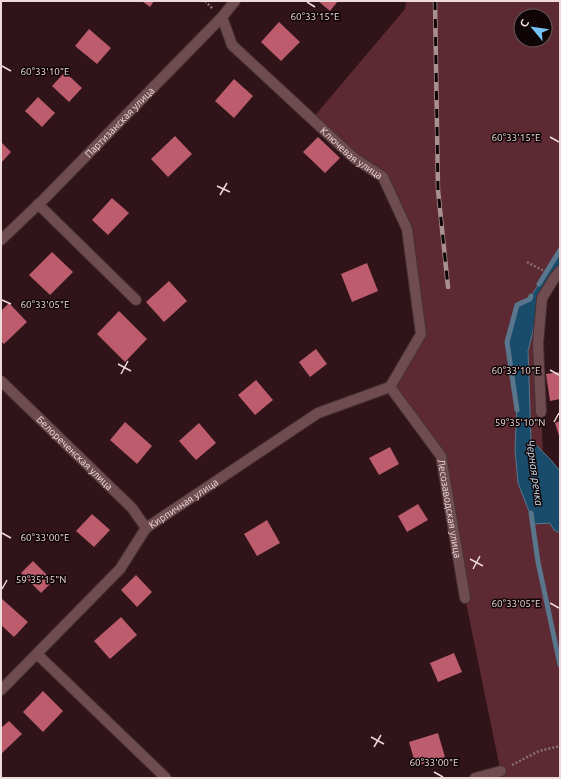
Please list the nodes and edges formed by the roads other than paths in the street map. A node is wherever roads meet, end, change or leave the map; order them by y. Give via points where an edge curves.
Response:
1 (235, 1) edge
2 (222, 17) junction
3 (38, 204) junction
4 (1, 240) edge
5 (557, 274) edge
6 (136, 300) dead end
7 (1, 381) edge
8 (390, 387) junction
9 (541, 412) dead end
10 (146, 528) junction
11 (466, 598) dead end
12 (37, 654) junction
13 (1, 690) edge
14 (501, 771) road end
15 (166, 778) edge
16 (475, 778) edge

1 - 2 street, Партизанская улица
2 - 3 street, Партизанская улица
2 - 8 street, Ключевая улица via 232,45 354,158 383,177 407,229 421,334
3 - 4 street, Партизанская улица
3 - 6 street
5 - 9 street via 542,298 538,343
7 - 10 street, Белореченская улица via 132,508
8 - 10 street, Кирпичная улица via 318,413
8 - 11 street, Лесозаводская улица via 441,456
10 - 12 street, Кирпичная улица via 120,569
12 - 13 street, Кирпичная улица
12 - 15 street
14 - 16 street

